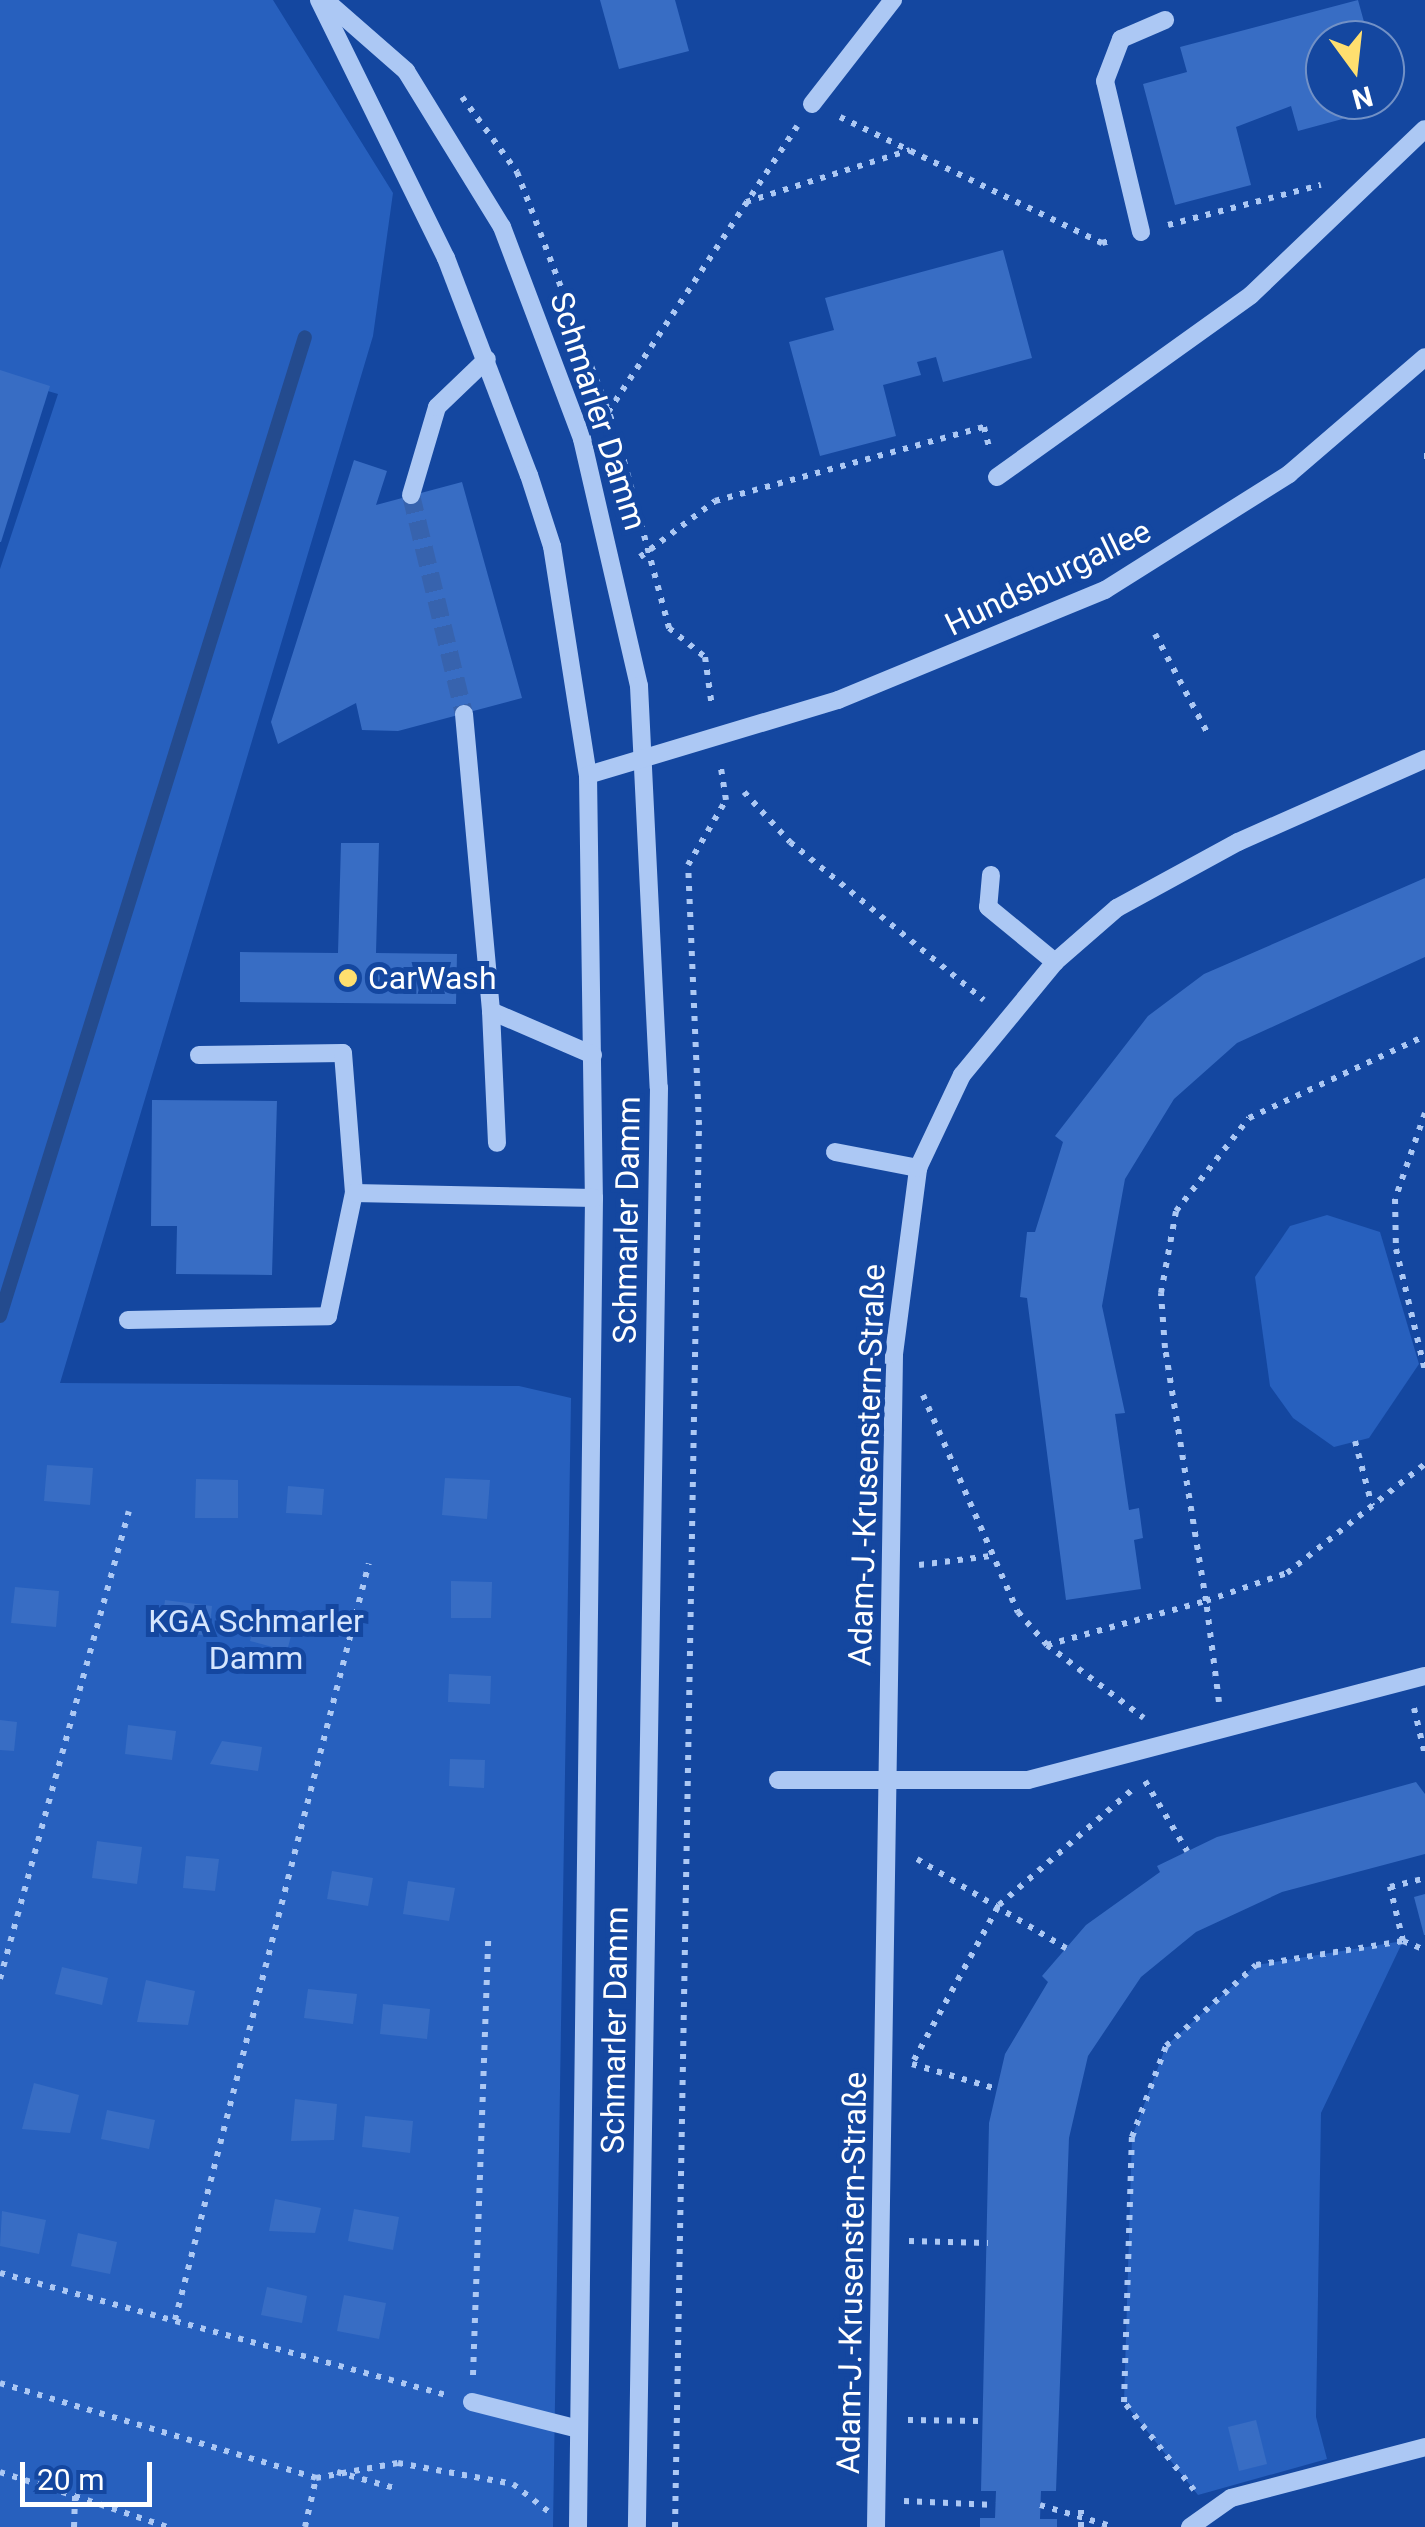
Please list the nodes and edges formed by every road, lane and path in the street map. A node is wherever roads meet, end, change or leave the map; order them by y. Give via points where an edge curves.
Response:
1 (322, 0) edge
2 (893, 0) edge
3 (1165, 20) dead end
4 (812, 104) junction
5 (1425, 129) edge
6 (910, 150) junction
7 (1328, 183) dead end
8 (745, 202) junction
9 (1141, 232) junction
10 (1425, 357) edge
11 (487, 359) junction
12 (582, 439) junction
13 (997, 477) joint
14 (410, 495) tunnel mouth
15 (618, 574) junction
16 (1155, 634) dead end
17 (464, 714) tunnel mouth
18 (1208, 734) dead end
19 (647, 759) junction
20 (1425, 759) edge
21 (588, 775) junction
22 (744, 792) dead end
23 (726, 800) dead end
24 (991, 875) dead end
25 (1055, 962) junction
26 (490, 1011) junction
27 (1004, 1020) junction
28 (1425, 1036) edge
29 (594, 1054) junction
30 (200, 1055) dead end
31 (1425, 1114) edge
32 (497, 1144) dead end
33 (835, 1152) dead end
34 (918, 1168) junction
35 (354, 1193) junction
36 (594, 1198) junction
37 (128, 1320) dead end
38 (894, 1354) junction
39 (1423, 1356) edge
40 (1425, 1371) edge
41 (1354, 1442) dead end
42 (1372, 1506) dead end
43 (128, 1511) dead end
44 (990, 1556) junction
45 (369, 1563) dead end
46 (893, 1567) junction
47 (1046, 1645) junction
48 (1416, 1679) edge
49 (1176, 1742) junction
50 (1425, 1755) edge
51 (888, 1779) junction
52 (778, 1780) dead end
53 (1145, 1781) dead end
54 (888, 1848) junction
55 (1188, 1850) dead end
56 (1425, 1878) edge
57 (488, 1935) dead end
58 (1404, 1941) junction
59 (1066, 1948) dead end
60 (1425, 1950) edge
61 (0, 1979) edge
62 (912, 2064) dead end
63 (997, 2090) dead end
64 (883, 2240) junction
65 (988, 2243) dead end
66 (0, 2273) edge
67 (175, 2320) junction
68 (0, 2383) edge
69 (472, 2402) junction
70 (879, 2420) junction
71 (981, 2421) dead end
72 (579, 2430) junction
73 (1425, 2447) edge
74 (0, 2472) edge
75 (336, 2472) junction
76 (316, 2478) junction
77 (394, 2488) dead end
78 (75, 2496) junction
79 (911, 2501) dead end
80 (996, 2505) dead end
81 (1040, 2505) dead end
82 (1208, 2507) junction
83 (1081, 2510) junction
84 (550, 2513) dead end
85 (74, 2527) edge
86 (167, 2527) edge
87 (304, 2527) edge
88 (578, 2527) edge
89 (637, 2527) edge
90 (675, 2527) edge
91 (876, 2527) edge
92 (1081, 2527) edge
93 (1114, 2527) edge
94 (1190, 2527) edge

1 - 11 street, Schmarler Damm
1 - 12 street, Schmarler Damm via 406,71 472,167
2 - 4 street
3 - 9 street via 1121,39 1105,81
4 - 6 path
4 - 8 path
5 - 13 street via 1277,273
6 - 8 path
6 - 9 path via 1102,243
7 - 9 path
8 - 12 path
10 - 19 street, Hundsburgallee via 1289,474 1105,590 838,700
11 - 14 street via 437,407
11 - 21 street, Schmarler Damm via 552,546
12 - 15 street, Schmarler Damm
13 - 15 path via 984,428 715,501
15 - 19 street, Schmarler Damm
16 - 18 path
17 - 26 street
19 - 21 street, Hundsburgallee
19 - 89 street, Schmarler Damm via 660,1088
20 - 25 street, Adam-J.-Krusenstern-Straße via 1176,872
21 - 29 street, Schmarler Damm
22 - 27 path via 790,842
23 - 90 path via 688,865 699,1126
24 - 25 street via 988,907
25 - 27 street, Adam-J.-Krusenstern-Straße
26 - 29 street
26 - 32 street
27 - 34 street, Adam-J.-Krusenstern-Straße via 962,1075
28 - 47 path via 1249,1118 1176,1211 1162,1293 1165,1348 1206,1601
29 - 36 street, Schmarler Damm
30 - 35 street via 343,1053
31 - 39 path via 1394,1199 1396,1250
33 - 34 street
34 - 38 street, Adam-J.-Krusenstern-Straße
35 - 36 street
35 - 37 street via 328,1316
36 - 72 street, Schmarler Damm
38 - 44 path via 938,1416
38 - 46 street, Adam-J.-Krusenstern-Straße
39 - 40 path
41 - 42 path
43 - 61 path
44 - 46 path
44 - 47 path
45 - 67 path
46 - 51 street, Adam-J.-Krusenstern-Straße
47 - 49 path
48 - 49 street
48 - 50 path
49 - 51 street via 1028,1780
51 - 52 street
51 - 54 street, Adam-J.-Krusenstern-Straße
53 - 55 path
54 - 59 path via 950,1871
54 - 64 street, Adam-J.-Krusenstern-Straße
56 - 58 path via 1390,1887
57 - 69 path
58 - 60 path
58 - 82 path via 1256,1966 1166,2046 1132,2136 1124,2402
62 - 63 path
64 - 65 path
64 - 70 street, Adam-J.-Krusenstern-Straße
66 - 67 path
67 - 69 path
68 - 76 path
69 - 72 street
70 - 71 path
70 - 91 street, Adam-J.-Krusenstern-Straße
72 - 88 street, Schmarler Damm
73 - 82 street
74 - 78 path
75 - 76 path
75 - 77 path
75 - 84 path via 398,2463 494,2480
76 - 87 path
78 - 85 path
78 - 86 path
79 - 80 path
81 - 83 path
82 - 94 street
83 - 92 path
83 - 93 path

